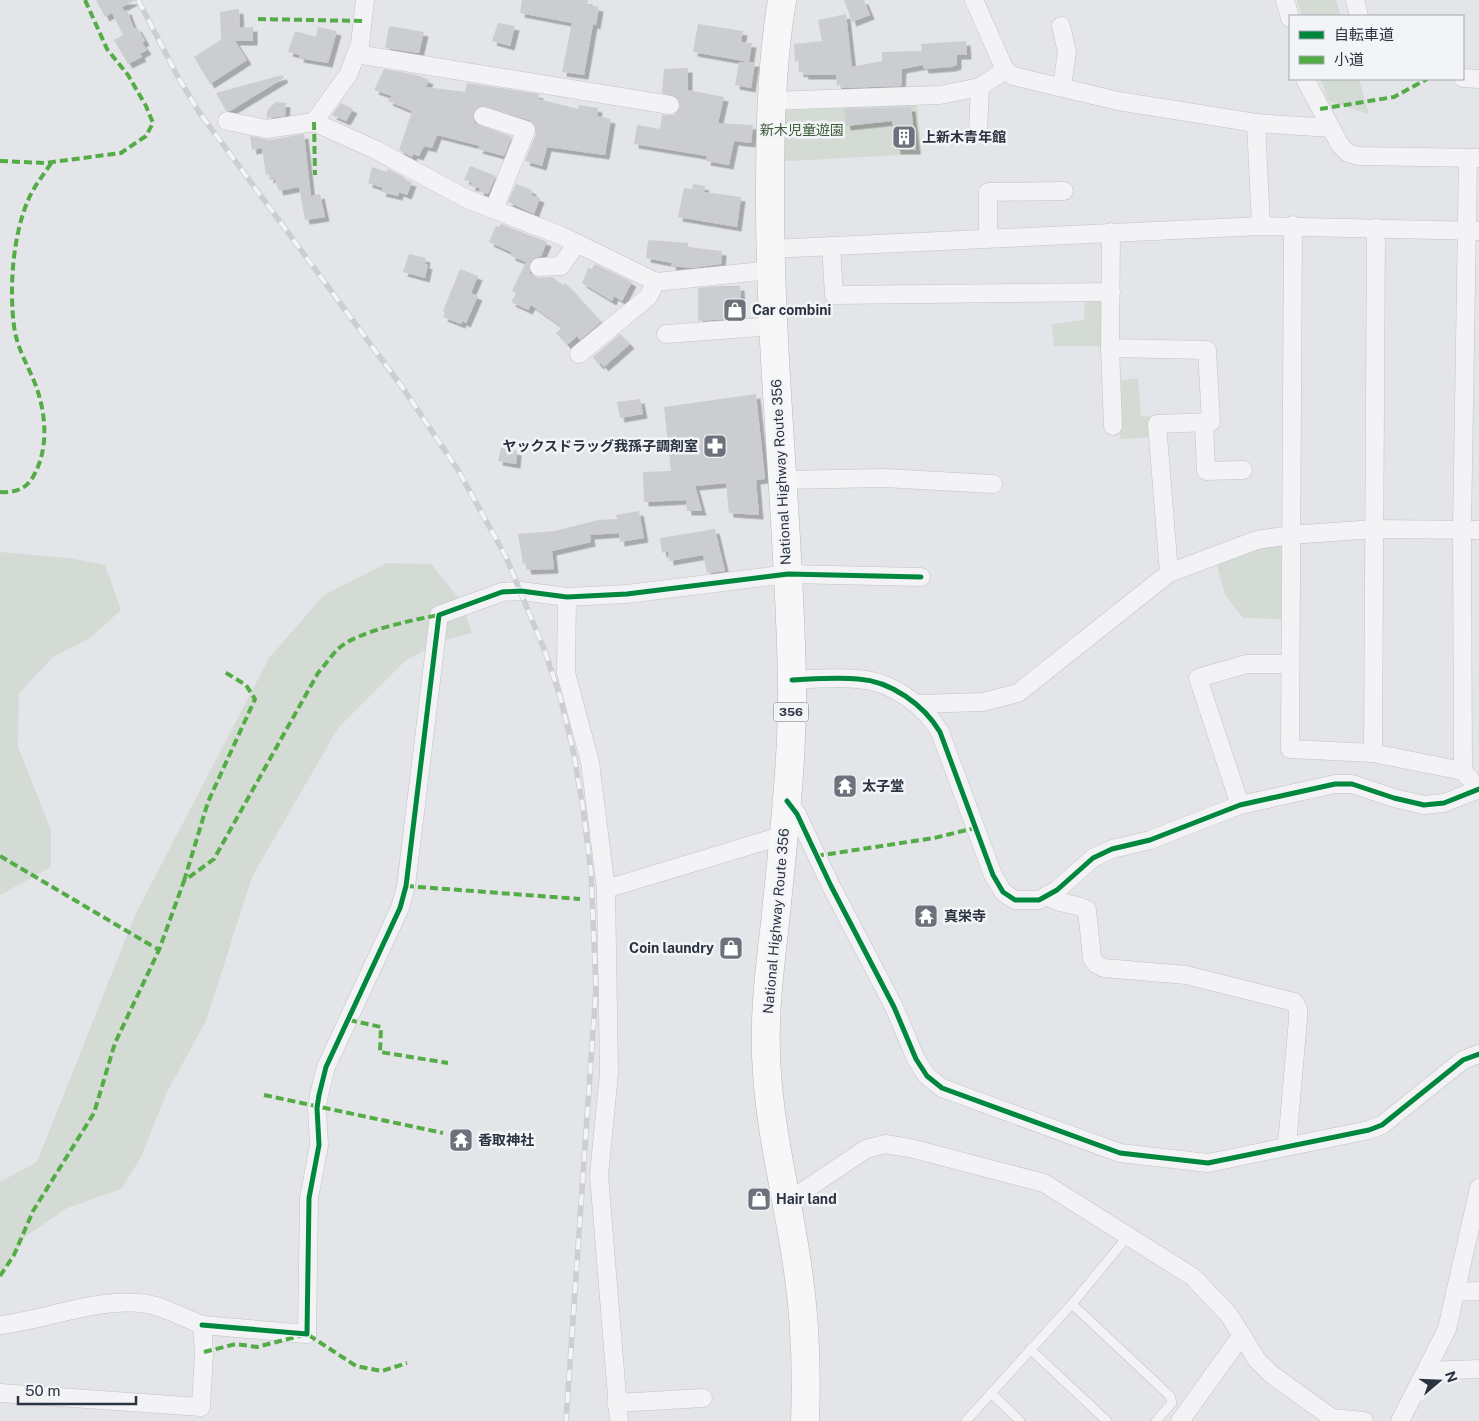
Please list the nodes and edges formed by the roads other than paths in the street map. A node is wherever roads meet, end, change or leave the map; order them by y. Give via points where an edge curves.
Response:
1 (365, 0) edge
2 (782, 0) edge
3 (974, 0) edge
4 (1285, 0) edge
5 (1355, 0) edge
6 (1289, 15) edge
7 (1359, 15) edge
8 (1061, 26) dead end
9 (356, 54) junction
10 (1005, 70) junction
11 (1464, 78) edge
12 (1306, 80) edge
13 (1479, 80) edge
14 (980, 87) junction
15 (1062, 87) junction
16 (770, 101) junction
17 (670, 105) dead end
18 (483, 116) dead end
19 (226, 121) dead end
20 (314, 122) junction
21 (1256, 123) junction
22 (1331, 128) junction
23 (978, 130) dead end
24 (1473, 158) edge
25 (1064, 191) dead end
26 (494, 209) junction
27 (1293, 225) junction
28 (1261, 226) junction
29 (1376, 228) junction
30 (1473, 231) edge
31 (1111, 232) junction
32 (988, 238) junction
33 (577, 243) junction
34 (831, 246) junction
35 (770, 259) junction
36 (539, 267) dead end
37 (656, 282) junction
38 (1111, 292) junction
39 (773, 326) junction
40 (666, 334) dead end
41 (1110, 348) junction
42 (579, 354) dead end
43 (1204, 422) junction
44 (1113, 426) dead end
45 (1243, 470) dead end
46 (782, 480) junction
47 (993, 484) dead end
48 (1375, 529) junction
49 (1471, 530) edge
50 (1290, 535) junction
51 (1169, 573) junction
52 (788, 574) junction
53 (921, 577) dead end
54 (567, 597) junction
55 (1290, 664) junction
56 (792, 680) junction
57 (919, 704) junction
58 (1471, 729) edge
59 (1374, 753) junction
60 (1463, 771) junction
61 (1479, 789) edge
62 (788, 801) junction
63 (1240, 805) junction
64 (784, 835) junction
65 (606, 890) junction
66 (1047, 895) junction
67 (1479, 1054) edge
68 (1287, 1145) junction
69 (1479, 1188) edge
70 (786, 1202) junction
71 (1477, 1208) edge
72 (1128, 1236) junction
73 (1479, 1291) edge
74 (1455, 1292) junction
75 (1072, 1304) junction
76 (0, 1325) edge
77 (202, 1325) junction
78 (1242, 1335) junction
79 (1030, 1349) junction
80 (1479, 1369) edge
81 (1426, 1371) junction
82 (0, 1393) edge
83 (991, 1393) junction
84 (703, 1398) dead end
85 (616, 1403) junction
86 (200, 1414) edge
87 (620, 1421) edge
88 (805, 1421) edge
89 (966, 1421) edge
90 (1020, 1421) edge
91 (1107, 1421) edge
92 (1156, 1421) edge
93 (1180, 1421) edge
94 (1364, 1421) edge
95 (1400, 1421) edge

1 - 9 street
2 - 16 highway, National Highway Route 356 / 356
3 - 10 street
4 - 6 street
5 - 7 street
8 - 15 street via 1067,52
9 - 17 street
9 - 20 street via 348,75
10 - 14 street
10 - 15 street via 1013,76
11 - 13 street
12 - 22 street
14 - 16 street via 940,95
14 - 23 street
15 - 21 street via 1118,101
16 - 35 highway, National Highway Route 356 / 356
18 - 26 street via 526,130
19 - 20 street via 267,129
20 - 26 street via 374,149 467,199
21 - 22 street
21 - 28 street
22 - 24 street via 1344,149 1358,156
24 - 30 street
25 - 32 street via 988,192
26 - 33 street
27 - 28 street
27 - 29 street
27 - 50 street
28 - 31 street
29 - 30 street
29 - 48 street
30 - 49 street
31 - 32 street
31 - 38 street
32 - 34 street
33 - 36 street via 561,266
33 - 37 street
34 - 35 street
34 - 38 street via 834,295
35 - 37 street
35 - 39 highway, National Highway Route 356 / 356
37 - 42 street via 648,297
38 - 41 street
39 - 40 street
39 - 46 highway, National Highway Route 356 / 356
41 - 43 street via 1207,350 1211,422
41 - 44 street
43 - 45 street via 1206,472
43 - 51 street via 1157,424
46 - 47 street via 884,478
46 - 52 highway, National Highway Route 356 / 356
48 - 49 street
48 - 50 street
48 - 59 street
49 - 58 street
50 - 51 street via 1249,543
50 - 55 street
51 - 57 street via 1018,693 983,702
52 - 53 street
52 - 54 street via 627,594
52 - 56 highway, National Highway Route 356 / 356
54 - 65 street via 566,673 590,762
54 - 77 street via 502,592 439,615 402,901 326,1067 319,1095 319,1145 309,1198 307,1334
55 - 59 street via 1290,750
55 - 63 street via 1247,664 1198,678
56 - 57 street via 860,679 884,686
56 - 62 highway, National Highway Route 356 / 356
57 - 66 street via 940,732 993,875 1003,892 1015,900 1039,900
58 - 60 street
59 - 60 street
60 - 61 street
61 - 63 street via 1444,803 1424,805 1352,784 1336,784
62 - 64 highway, National Highway Route 356 / 356
62 - 68 street via 894,1007 916,1059 927,1076 942,1088 1120,1153 1208,1163
63 - 66 street via 1150,840 1112,849 1093,858
64 - 65 street
64 - 70 highway, National Highway Route 356 / 356 via 765,1042 772,1120
65 - 85 street via 609,1074 599,1175
66 - 68 street via 1054,901 1079,905 1087,910 1092,958 1104,968 1186,975 1294,1002 1298,1019
67 - 68 street via 1463,1060 1382,1125
69 - 71 street
70 - 72 street via 866,1149 884,1144 1044,1183
70 - 88 highway, National Highway Route 356 / 356 via 798,1265 803,1320
71 - 74 street
72 - 75 lane
72 - 78 street via 1193,1277 1229,1315
73 - 74 street
74 - 81 street via 1447,1329
75 - 79 lane
75 - 92 lane via 1170,1396 1172,1403
76 - 77 street via 62,1310 128,1303 148,1304
77 - 86 street via 204,1352
78 - 93 street
78 - 94 street via 1271,1374 1322,1412 1332,1418
79 - 83 lane
79 - 91 lane
80 - 81 street
81 - 95 street
82 - 86 street
83 - 89 lane
83 - 90 lane
84 - 85 street
85 - 87 street

